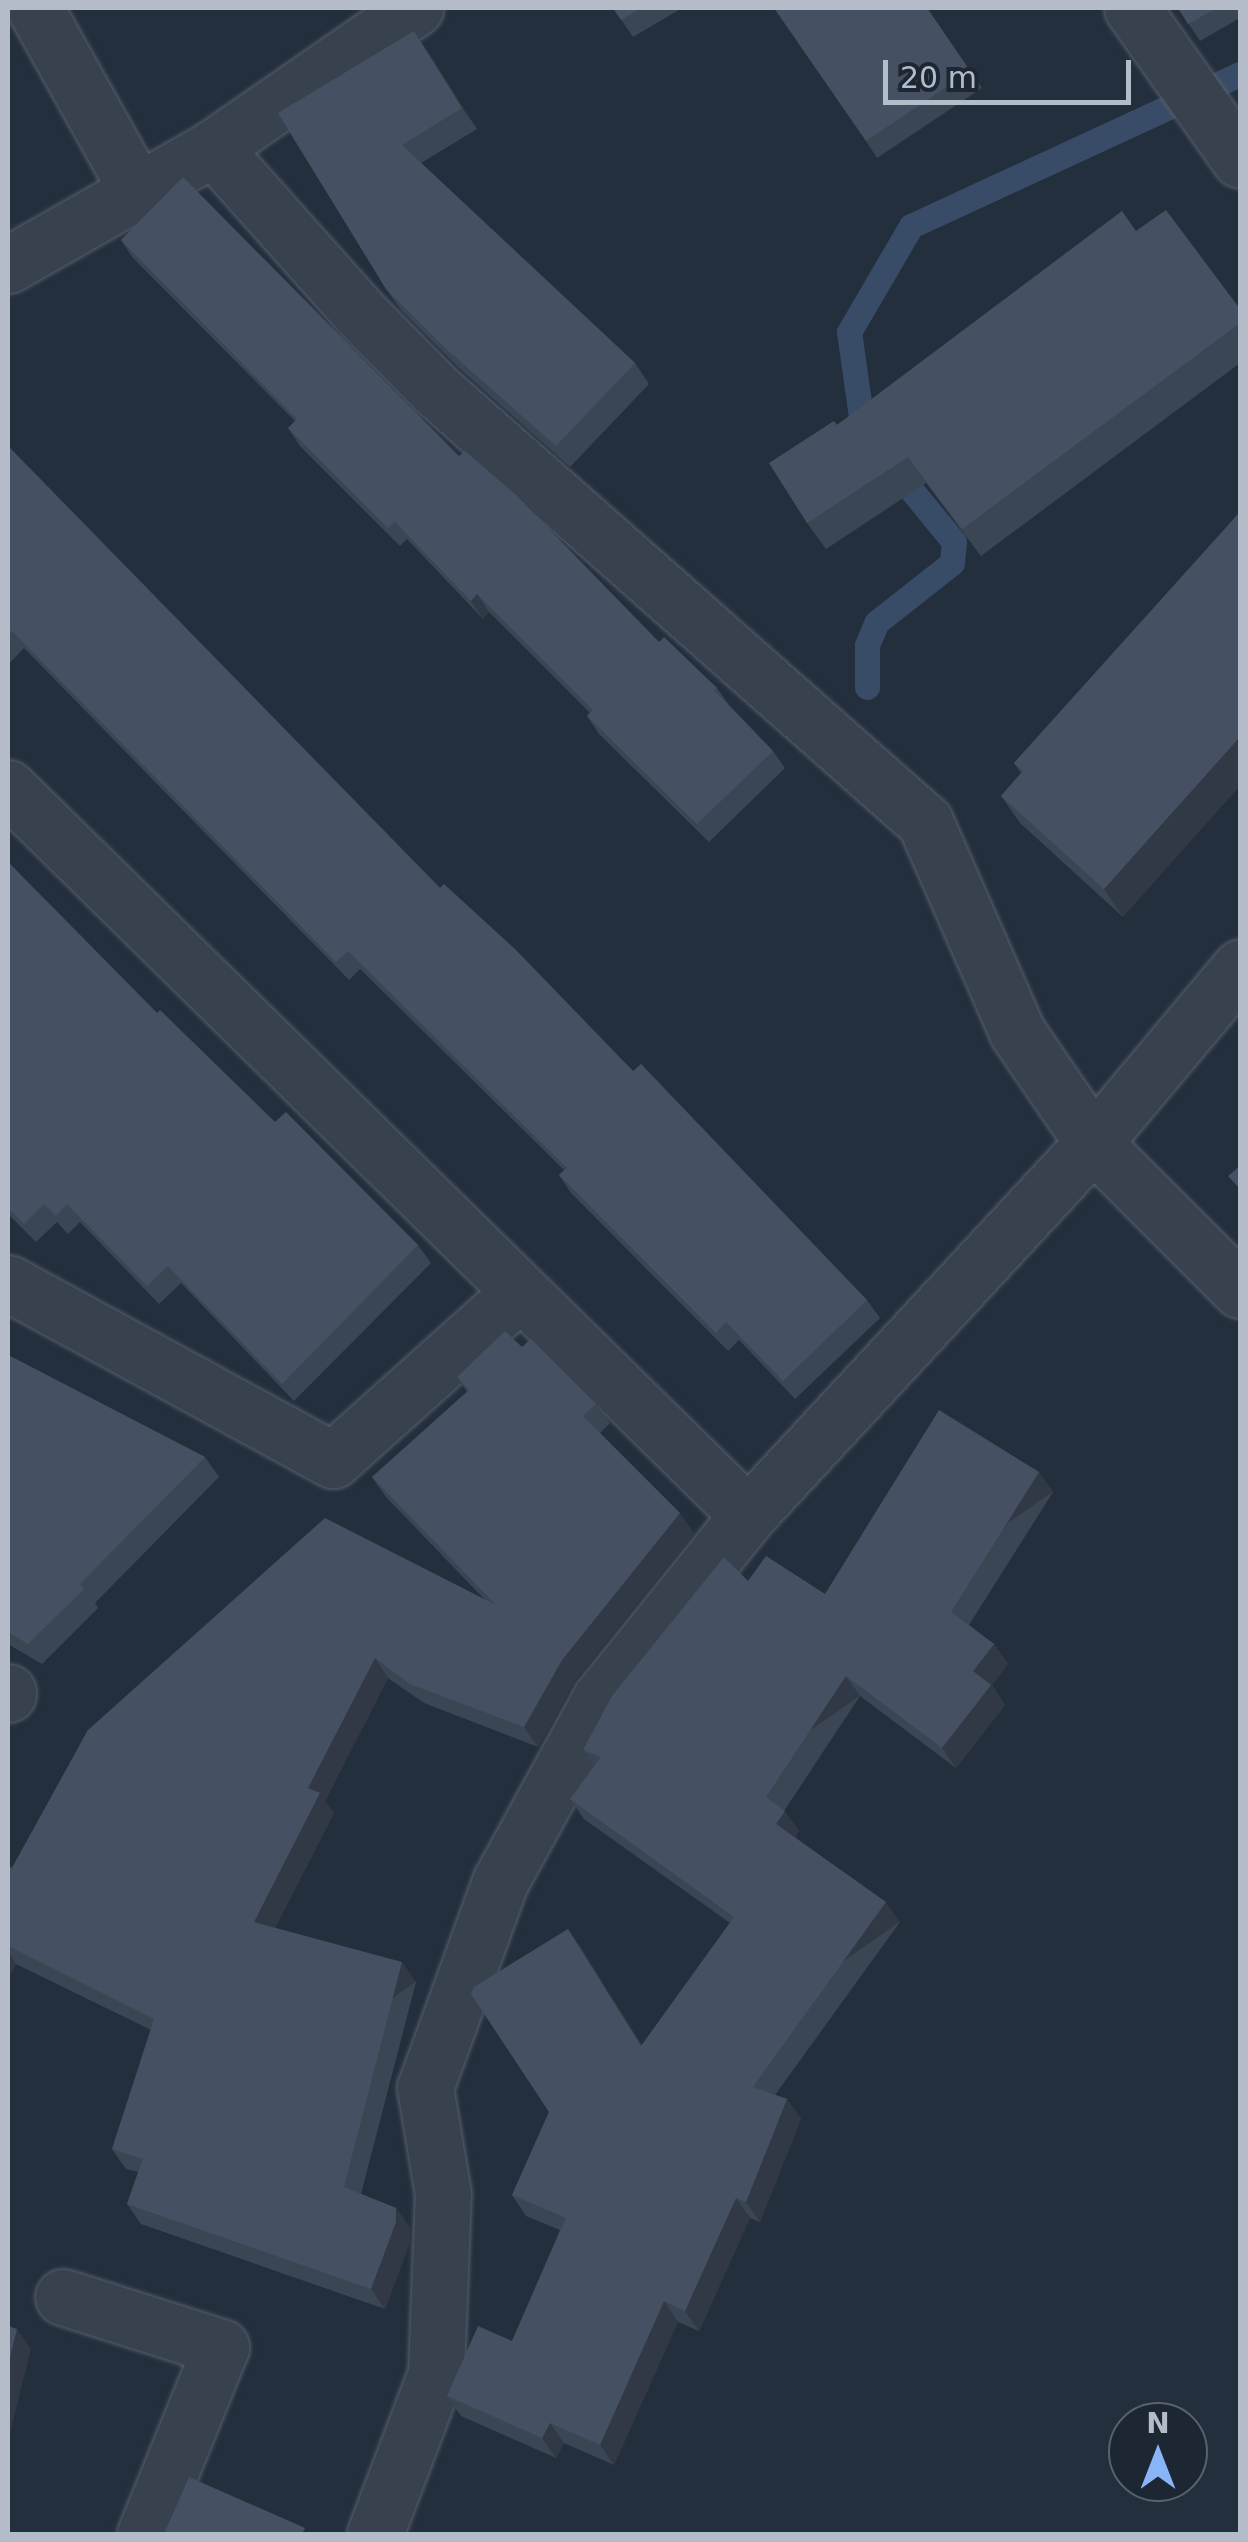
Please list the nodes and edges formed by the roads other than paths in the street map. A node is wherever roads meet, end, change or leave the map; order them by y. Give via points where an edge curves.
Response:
1 (35, 8) edge
2 (416, 8) edge
3 (1132, 8) edge
4 (213, 148) junction
5 (1240, 160) edge
6 (136, 189) junction
7 (8, 265) edge
8 (8, 788) edge
9 (1240, 968) edge
10 (1093, 1143) junction
11 (8, 1284) edge
12 (1240, 1290) edge
13 (518, 1294) junction
14 (748, 1515) junction
15 (64, 2296) dead end
16 (145, 2534) edge
17 (375, 2534) edge

1 - 6 street
2 - 4 street
3 - 5 street
4 - 6 street
4 - 10 street via 436,390 924,822 1017,1032
6 - 7 street
8 - 13 street
9 - 10 street
10 - 12 street
10 - 14 street
11 - 13 street via 333,1460
13 - 14 street
14 - 17 street via 600,1699 493,1900 425,2088 443,2194 436,2374
15 - 16 street via 220,2347

